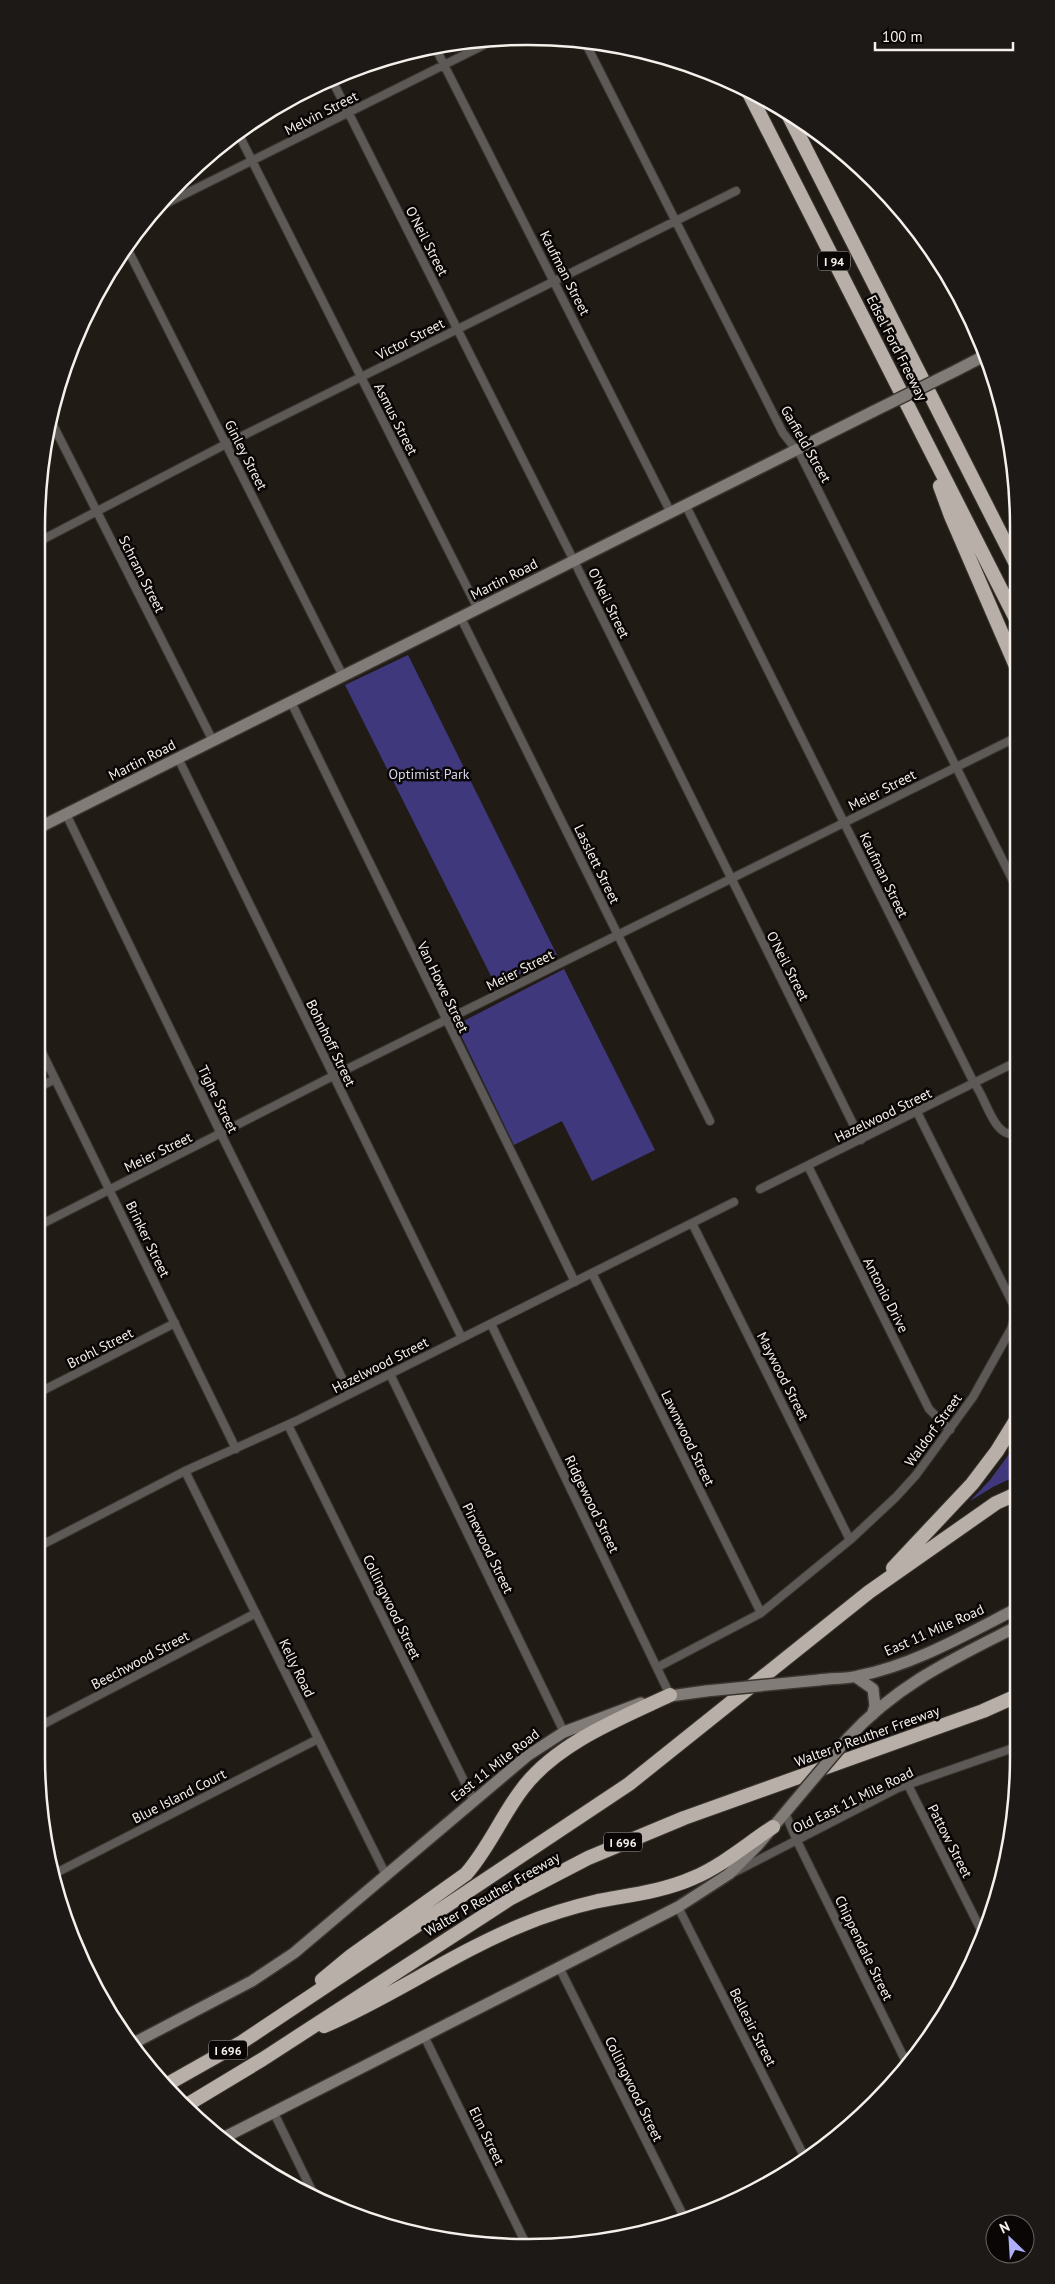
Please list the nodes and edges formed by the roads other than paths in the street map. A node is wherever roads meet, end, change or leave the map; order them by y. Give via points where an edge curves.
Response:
1 (479, 48) edge
2 (588, 49) edge
3 (438, 53) edge
4 (444, 65) junction
5 (335, 86) edge
6 (753, 102) edge
7 (348, 113) junction
8 (793, 124) edge
9 (241, 139) edge
10 (252, 161) junction
11 (736, 191) dead end
12 (173, 200) edge
13 (675, 221) junction
14 (130, 254) edge
15 (555, 281) junction
16 (457, 329) junction
17 (979, 359) edge
18 (361, 377) junction
19 (919, 428) junction
20 (55, 429) edge
21 (226, 444) junction
22 (797, 450) junction
23 (686, 506) junction
24 (96, 510) junction
25 (671, 513) junction
26 (45, 538) edge
27 (1010, 552) edge
28 (574, 560) junction
29 (1010, 607) edge
30 (478, 609) junction
31 (461, 618) junction
32 (1010, 652) edge
33 (343, 676) junction
34 (291, 702) junction
35 (1010, 740) edge
36 (213, 741) junction
37 (178, 758) junction
38 (956, 767) junction
39 (66, 814) junction
40 (845, 823) junction
41 (45, 824) edge
42 (1010, 875) edge
43 (730, 880) junction
44 (619, 935) junction
45 (446, 1021) junction
46 (45, 1058) edge
47 (1010, 1065) edge
48 (333, 1076) junction
49 (55, 1079) junction
50 (45, 1084) edge
51 (974, 1084) junction
52 (917, 1112) junction
53 (710, 1121) dead end
54 (220, 1134) junction
55 (1010, 1135) edge
56 (861, 1140) junction
57 (808, 1166) junction
58 (110, 1189) junction
59 (760, 1189) dead end
60 (734, 1202) dead end
61 (45, 1222) edge
62 (692, 1223) junction
63 (592, 1273) junction
64 (575, 1282) junction
65 (1010, 1300) edge
66 (175, 1323) junction
67 (491, 1324) junction
68 (1010, 1331) edge
69 (462, 1338) junction
70 (390, 1374) junction
71 (45, 1389) edge
72 (350, 1394) junction
73 (288, 1425) junction
74 (950, 1430) junction
75 (1010, 1430) edge
76 (236, 1448) junction
77 (186, 1471) junction
78 (1010, 1497) edge
79 (850, 1540) junction
80 (45, 1543) edge
81 (869, 1592) junction
82 (1010, 1612) edge
83 (256, 1613) junction
84 (761, 1613) junction
85 (1010, 1630) edge
86 (658, 1667) junction
87 (856, 1677) junction
88 (670, 1695) junction
89 (1010, 1698) edge
90 (1010, 1706) edge
91 (983, 1712) junction
92 (872, 1715) junction
93 (45, 1723) edge
94 (564, 1732) junction
95 (318, 1739) junction
96 (1010, 1749) edge
97 (908, 1785) junction
98 (474, 1799) junction
99 (785, 1813) junction
100 (773, 1827) junction
101 (797, 1841) junction
102 (59, 1872) edge
103 (729, 1874) junction
104 (386, 1875) junction
105 (678, 1907) junction
106 (979, 1926) edge
107 (559, 1967) junction
108 (290, 2010) junction
109 (424, 2036) junction
110 (295, 2038) junction
111 (138, 2041) edge
112 (904, 2058) edge
113 (171, 2082) edge
114 (191, 2102) edge
115 (274, 2113) junction
116 (229, 2135) edge
117 (802, 2153) edge
118 (311, 2188) edge
119 (682, 2213) edge
120 (524, 2239) edge

1 - 4 street, Melvin Street
2 - 13 street, Garfield Street
3 - 4 street, Kaufman Street
4 - 7 street, Melvin Street
4 - 15 street, Kaufman Street
5 - 7 street, O'Neil Street
6 - 19 highway, Edsel Ford Freeway / I 94
7 - 10 street, Melvin Street
7 - 16 street, O'Neil Street
8 - 27 highway, Edsel Ford Freeway / I 94
9 - 10 street, Asmus Street
10 - 12 street, Melvin Street
10 - 18 street, Asmus Street
11 - 13 street, Victor Street
13 - 15 street, Victor Street
13 - 22 street, Garfield Street via 783,433
14 - 21 street, Ginley Street
15 - 16 street, Victor Street
15 - 25 street, Kaufman Street
16 - 18 street, Victor Street
16 - 28 street, O'Neil Street
17 - 22 main road, Martin Road, bridge
18 - 21 street, Victor Street
18 - 30 street, Asmus Street
19 - 29 highway, Edsel Ford Freeway / I 94
19 - 32 highway via 951,516
20 - 24 street, Schram Street
21 - 24 street, Victor Street
21 - 33 street, Ginley Street
22 - 23 main road, Martin Road
22 - 38 street, Garfield Street
23 - 25 main road, Martin Road
23 - 40 street, Kaufman Street
24 - 26 street, Victor Street
24 - 36 street, Schram Street
25 - 28 main road, Martin Road
28 - 30 main road, Martin Road
28 - 43 street, O'Neil Street
30 - 31 main road, Martin Road
31 - 33 main road, Martin Road
31 - 44 street, Lasslett Street
33 - 34 main road, Martin Road
34 - 36 main road, Martin Road
34 - 45 street, Van Howe Street
35 - 38 street, Meier Street
36 - 37 main road, Martin Road
37 - 39 main road, Martin Road
37 - 48 street, Bohnhoff Street
38 - 40 street, Meier Street
38 - 42 street, Garfield Street
39 - 41 main road, Martin Road
39 - 54 street, Tighe Street
40 - 43 street, Meier Street
40 - 51 street, Kaufman Street
43 - 44 street, Meier Street
43 - 56 street, O'Neil Street
44 - 45 street, Meier Street
44 - 53 street, Lasslett Street
45 - 48 street, Meier Street
45 - 64 street, Van Howe Street
46 - 49 street, Brinker Street
47 - 51 street, Hazelwood Street
48 - 54 street, Meier Street
48 - 69 street, Bohnhoff Street
49 - 50 street
49 - 58 street, Brinker Street
51 - 52 street, Hazelwood Street
51 - 55 street, Kaufman Street via 998,1127
52 - 56 street, Hazelwood Street
52 - 65 street, Waldorf Street
54 - 58 street, Meier Street
54 - 72 street, Tighe Street
56 - 57 street, Hazelwood Street
57 - 59 street, Hazelwood Street
57 - 74 street, Antonio Drive via 929,1409
58 - 61 street, Meier Street
58 - 66 street, Brinker Street
60 - 62 street, Hazelwood Street
62 - 63 street, Hazelwood Street
62 - 79 street, Maywood Street
63 - 64 street, Hazelwood Street
63 - 84 street, Lawnwood Street
64 - 67 street, Hazelwood Street
66 - 71 street, Brohl Street
66 - 76 street, Brinker Street
67 - 69 street, Hazelwood Street
67 - 86 street, Ridgewood Street
68 - 74 street, Waldorf Street via 993,1364
69 - 70 street, Hazelwood Street
70 - 72 street, Hazelwood Street
70 - 94 street, Pinewood Street
72 - 73 street, Hazelwood Street
73 - 76 street, Hazelwood Street
73 - 98 street, Collingwood Street
74 - 79 street, Waldorf Street via 896,1497
75 - 81 highway via 972,1484
76 - 77 street, Hazelwood Street
77 - 80 street, Hazelwood Street
77 - 83 street, Kelly Road
78 - 81 highway via 996,1503
79 - 84 street, Waldorf Street
81 - 108 highway, Walter P Reuther Freeway / I 696 via 629,1784
82 - 87 main road, East 11 Mile Road via 938,1648
83 - 93 street, Beechwood Street
83 - 95 street, Kelly Road
84 - 86 street, Waldorf Street
85 - 92 main road via 934,1668
86 - 88 street, Ridgewood Street
87 - 88 main road, East 11 Mile Road, bridge
87 - 92 main road via 873,1689 875,1706
88 - 94 main road, East 11 Mile Road
88 - 108 highway via 554,1756 522,1790 478,1861 466,1874 351,1956
89 - 91 highway
90 - 91 highway
91 - 110 highway, Walter P Reuther Freeway / I 696 via 684,1818 588,1858 511,1898
92 - 99 main road, bridge via 848,1738
94 - 98 main road, East 11 Mile Road via 527,1756
95 - 102 street, Blue Island Court
95 - 104 street, Kelly Road
96 - 97 street, Old East 11 Mile Road
97 - 101 street, Old East 11 Mile Road
97 - 106 street, Pattow Street
98 - 104 main road, East 11 Mile Road
99 - 100 main road
99 - 101 street, Chippendale Street
100 - 103 main road
100 - 110 highway via 693,1878 575,1907 523,1924 495,1936 358,2012
101 - 103 street, Old East 11 Mile Road
101 - 112 street, Chippendale Street
103 - 105 main road
104 - 111 main road, East 11 Mile Road via 294,1953 252,1981
105 - 107 main road
105 - 117 street, Belleair Street
107 - 109 main road
107 - 119 street, Collingwood Street
108 - 113 highway, Walter P Reuther Freeway / I 696 via 242,2042
109 - 115 main road
109 - 120 street, Elm Street
110 - 114 highway, Walter P Reuther Freeway / I 696
115 - 116 main road
115 - 118 street

